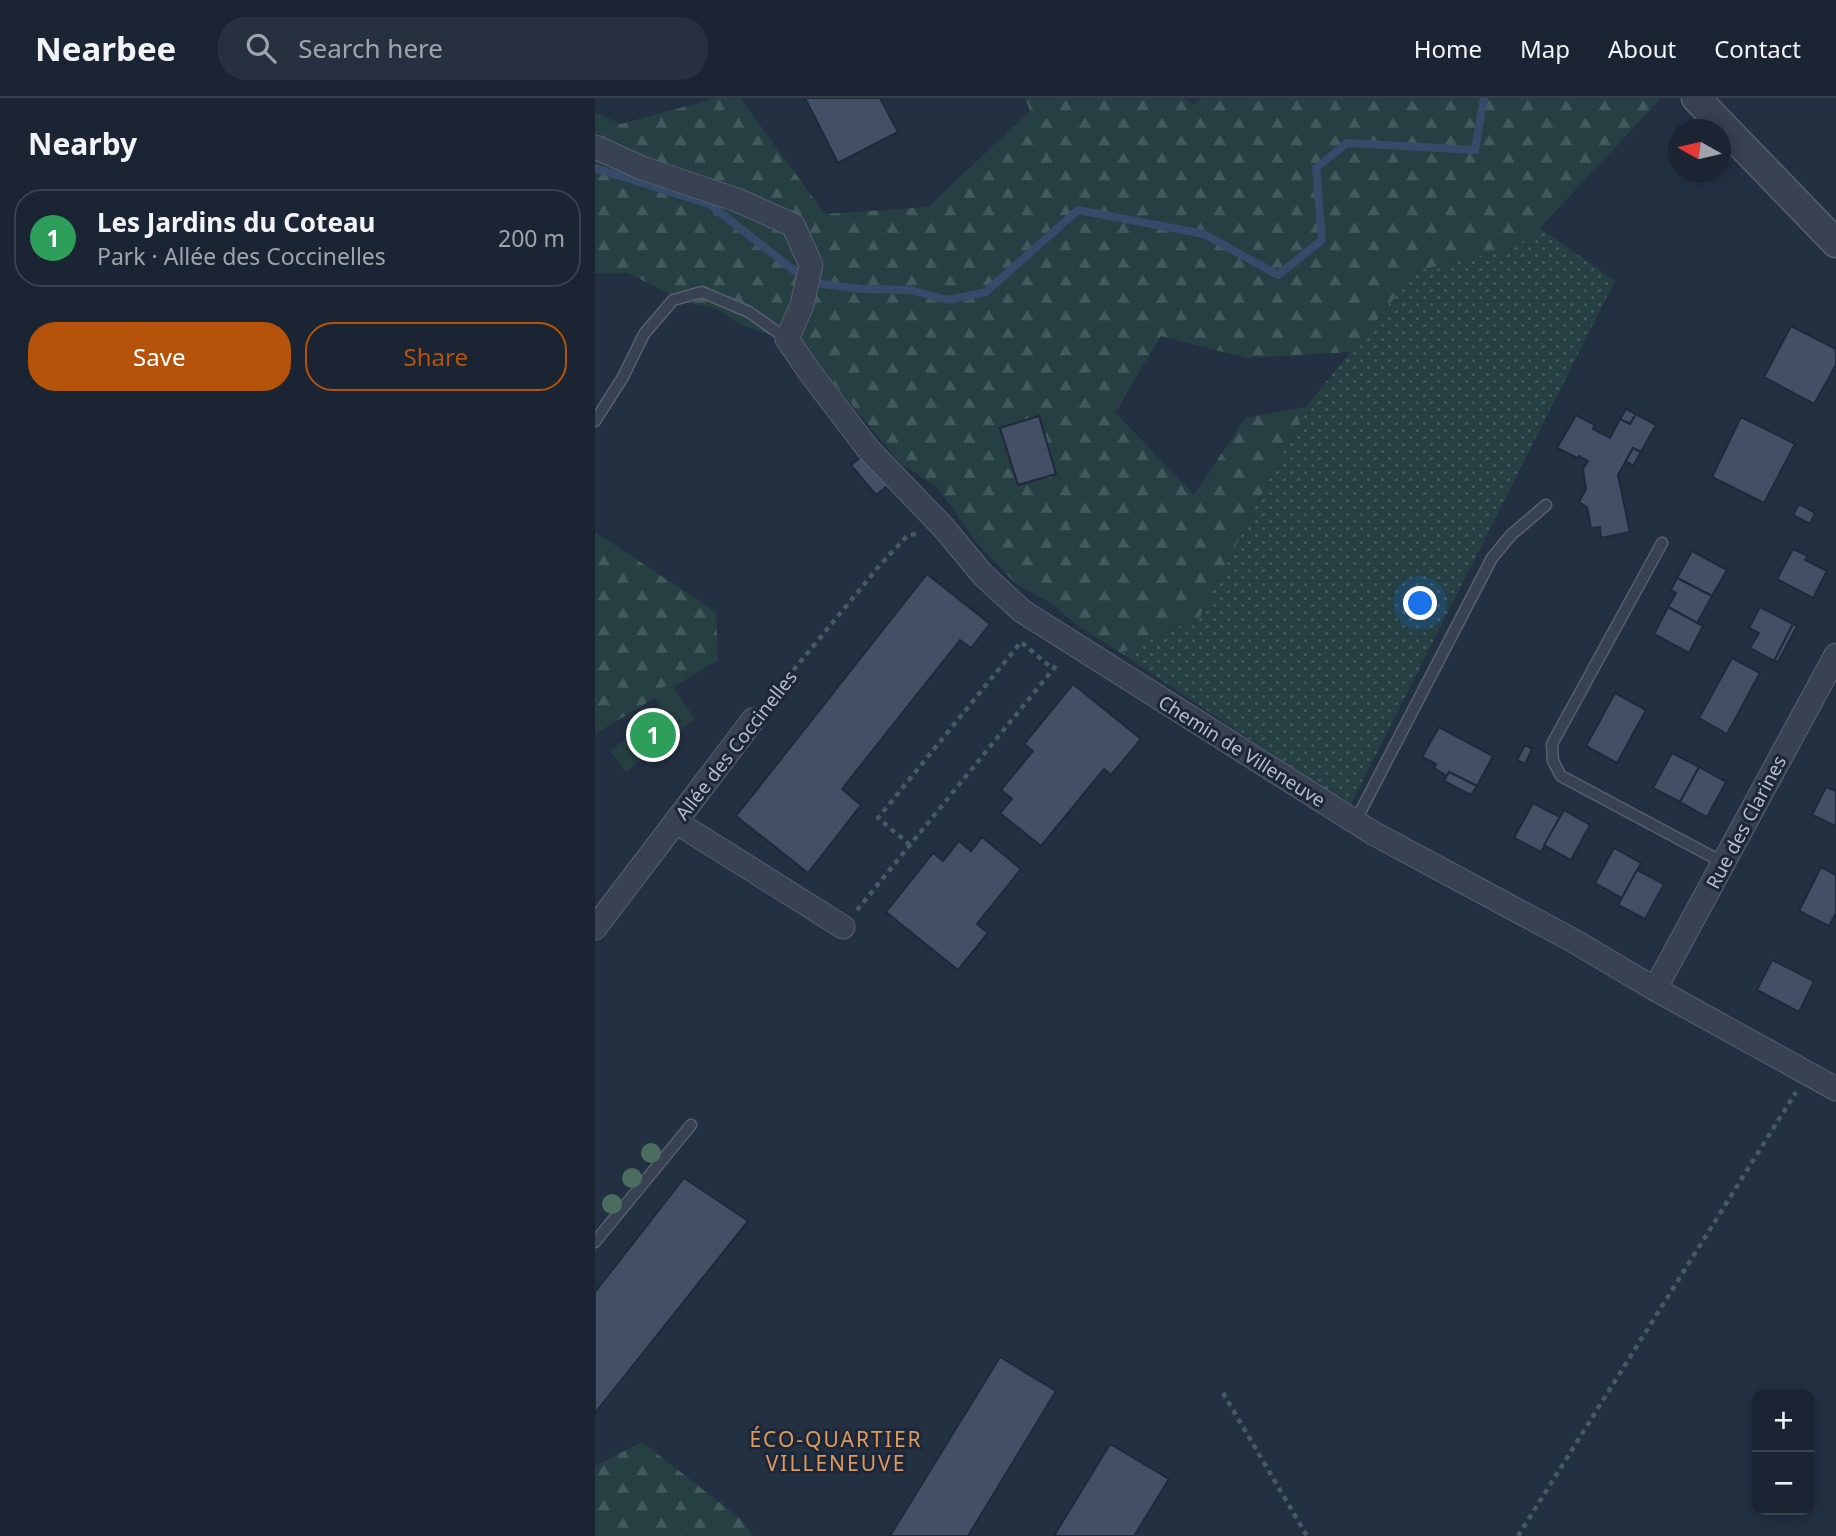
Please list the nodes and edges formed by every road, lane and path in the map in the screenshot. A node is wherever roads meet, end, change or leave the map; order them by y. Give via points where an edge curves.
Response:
1 (1696, 98) edge
2 (595, 147) edge
3 (1836, 243) edge
4 (787, 339) junction
5 (595, 421) edge
6 (1546, 505) dead end
7 (944, 528) junction
8 (1662, 542) dead end
9 (1836, 655) edge
10 (1060, 660) dead end
11 (1053, 669) junction
12 (753, 720) joint
13 (676, 822) junction
14 (1355, 822) junction
15 (910, 845) junction
16 (1724, 864) junction
17 (595, 928) edge
18 (843, 928) joint
19 (1655, 989) junction
20 (1808, 1073) junction
21 (1836, 1089) edge
22 (691, 1125) dead end
23 (595, 1242) edge
24 (1223, 1393) dead end
25 (1307, 1536) edge
26 (1518, 1536) edge

1 - 3 street
2 - 4 street via 793,225 810,273
4 - 5 lane via 749,312 702,292 673,300 644,334
4 - 7 street, Chemin de Villeneuve via 869,450
6 - 14 lane via 1492,558
7 - 12 path, Allée des Coccinelles via 908,535
7 - 14 street, Chemin de Villeneuve via 983,575 1022,611
8 - 16 lane via 1552,744 1553,761 1561,776
9 - 16 street, Rue des Clarines
10 - 11 path
11 - 15 path
11 - 15 path via 1021,642 964,710 878,818
12 - 13 street, Allée des Coccinelles
13 - 17 street, Allée des Coccinelles
13 - 18 street
14 - 19 street, Chemin de Villeneuve
15 - 18 path
16 - 19 street, Rue des Clarines
19 - 20 street, Chemin de Villeneuve
20 - 21 street, Chemin de Villeneuve
20 - 26 path
22 - 23 lane
24 - 25 path

